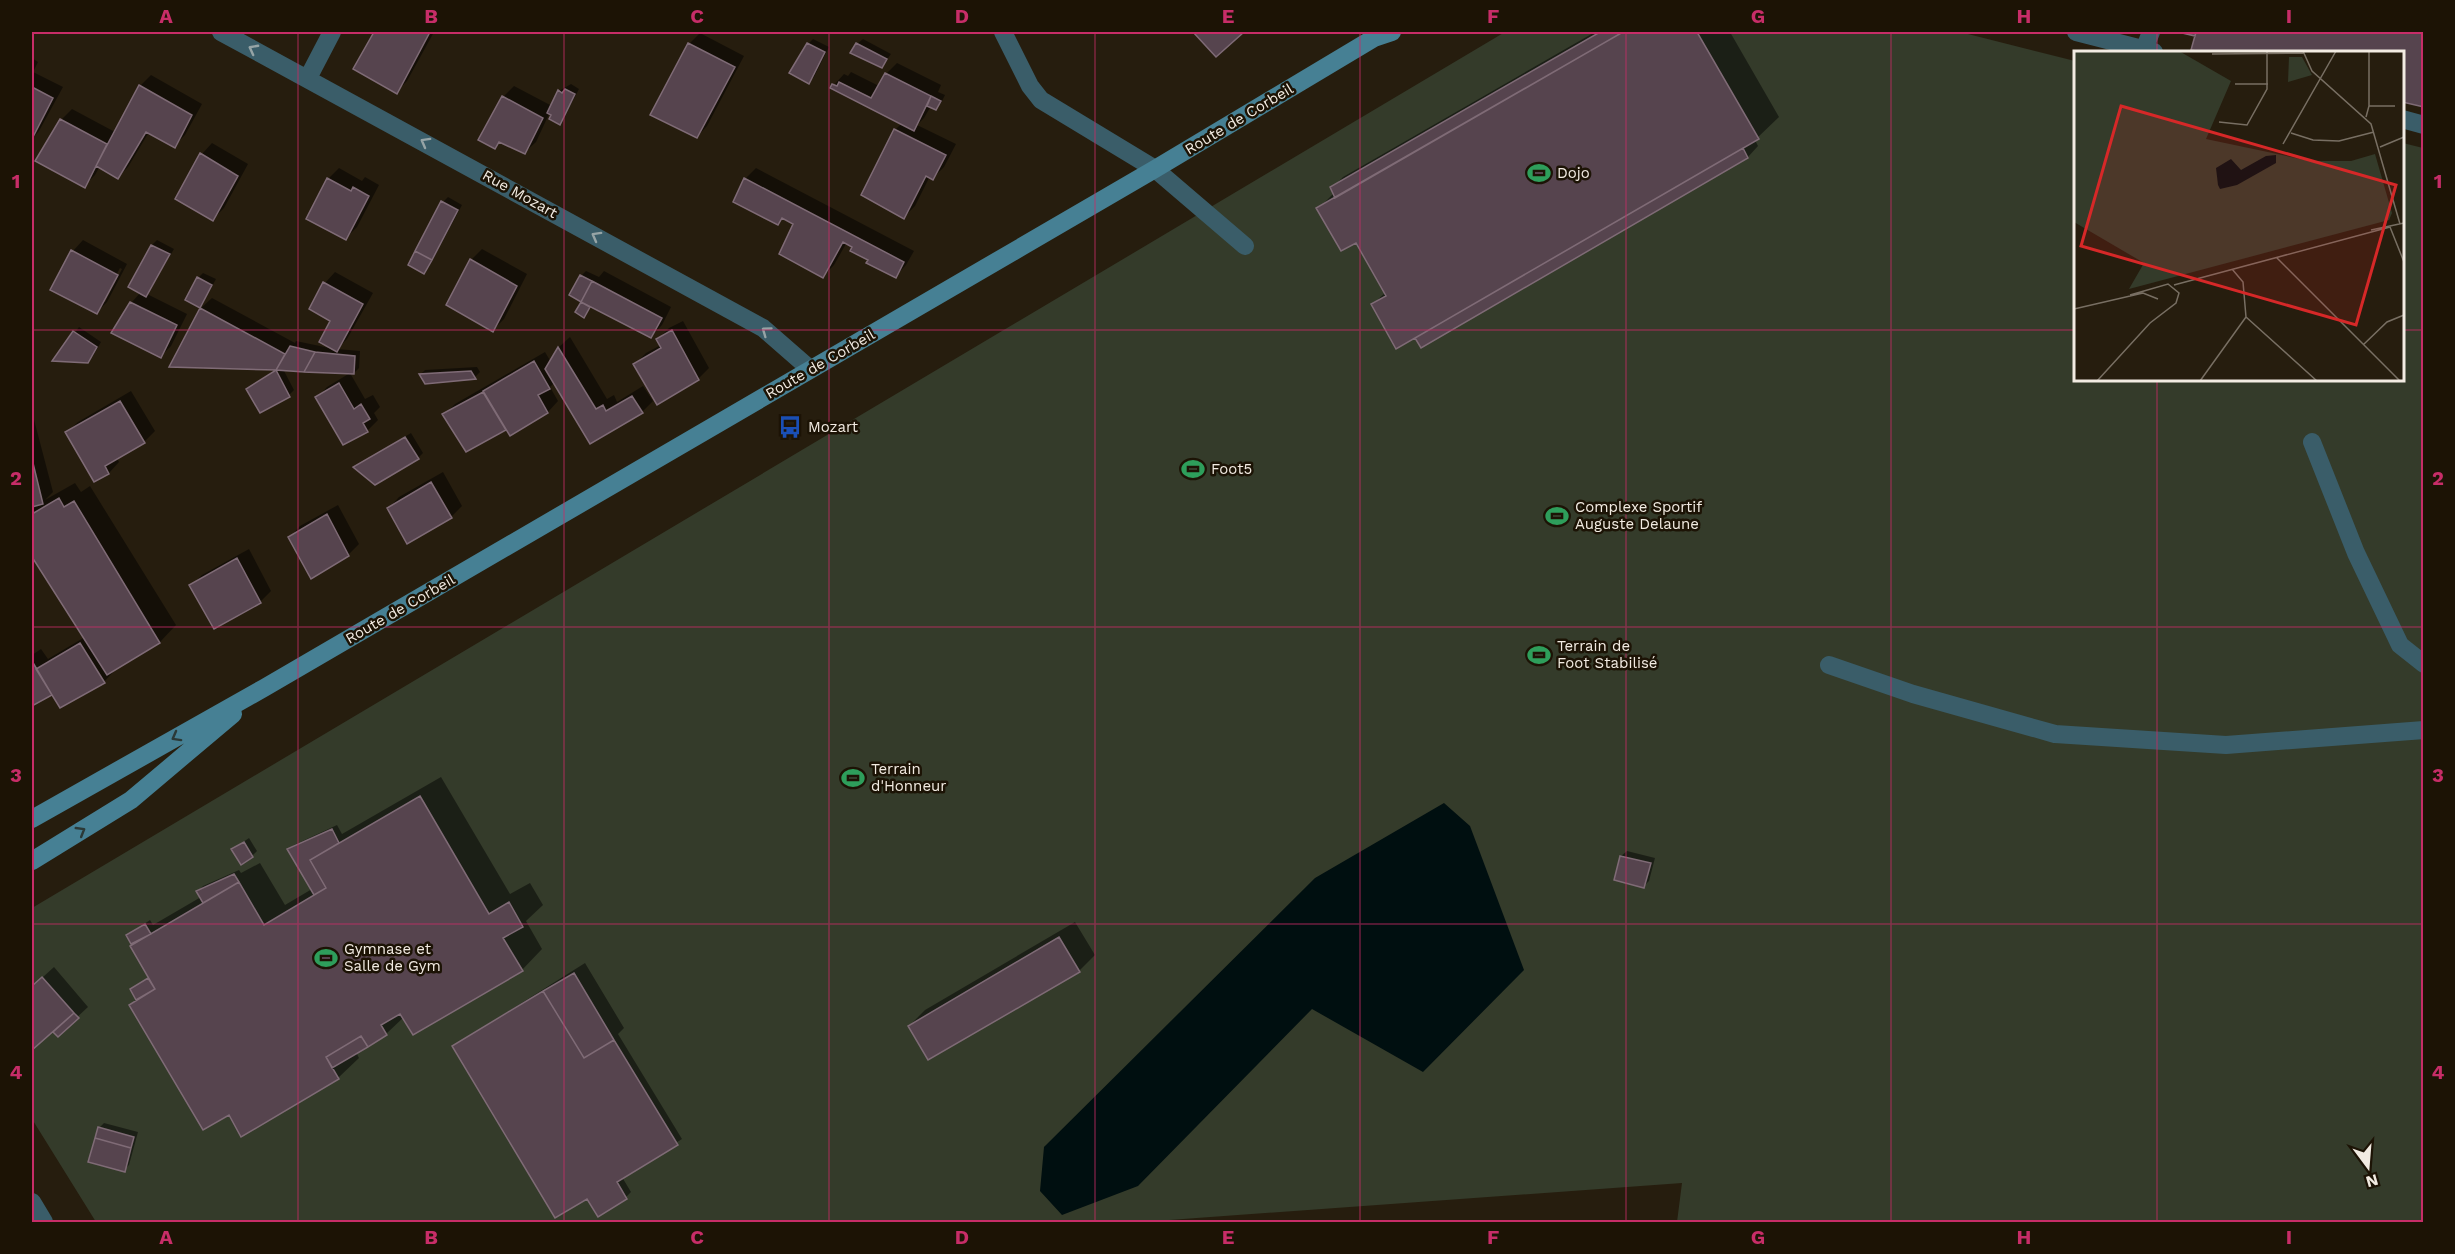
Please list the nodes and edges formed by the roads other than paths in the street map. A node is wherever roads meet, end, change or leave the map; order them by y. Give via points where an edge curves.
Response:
1 (221, 32) edge
2 (332, 32) edge
3 (1003, 32) edge
4 (1392, 32) edge
5 (2076, 32) edge
6 (2151, 32) edge
7 (1378, 35) edge
8 (2149, 51) edge
9 (308, 78) junction
10 (2404, 119) edge
11 (2424, 125) edge
12 (1155, 169) junction
13 (1245, 246) dead end
14 (810, 369) junction
15 (2312, 442) dead end
16 (1829, 664) dead end
17 (2424, 664) edge
18 (264, 688) junction
19 (2424, 730) edge
20 (32, 819) edge
21 (32, 861) edge
22 (32, 1202) edge
23 (44, 1222) edge

9 -> 1 street, Rue Mozart
2 - 9 street
3 - 12 street via 1041,100
4 - 7 street, Route de Corbeil
5 - 8 street
6 - 8 street
7 - 12 street, Route de Corbeil
14 -> 9 street, Rue Mozart via 763,328
10 - 11 street
12 - 13 street
12 - 14 street, Route de Corbeil
14 - 18 street, Route de Corbeil
15 - 17 street via 2356,553 2400,645
16 - 19 street via 1913,694 2055,734 2226,745
18 -> 20 street, Route de Corbeil
21 -> 18 street, Route de Corbeil via 131,801
22 - 23 street

